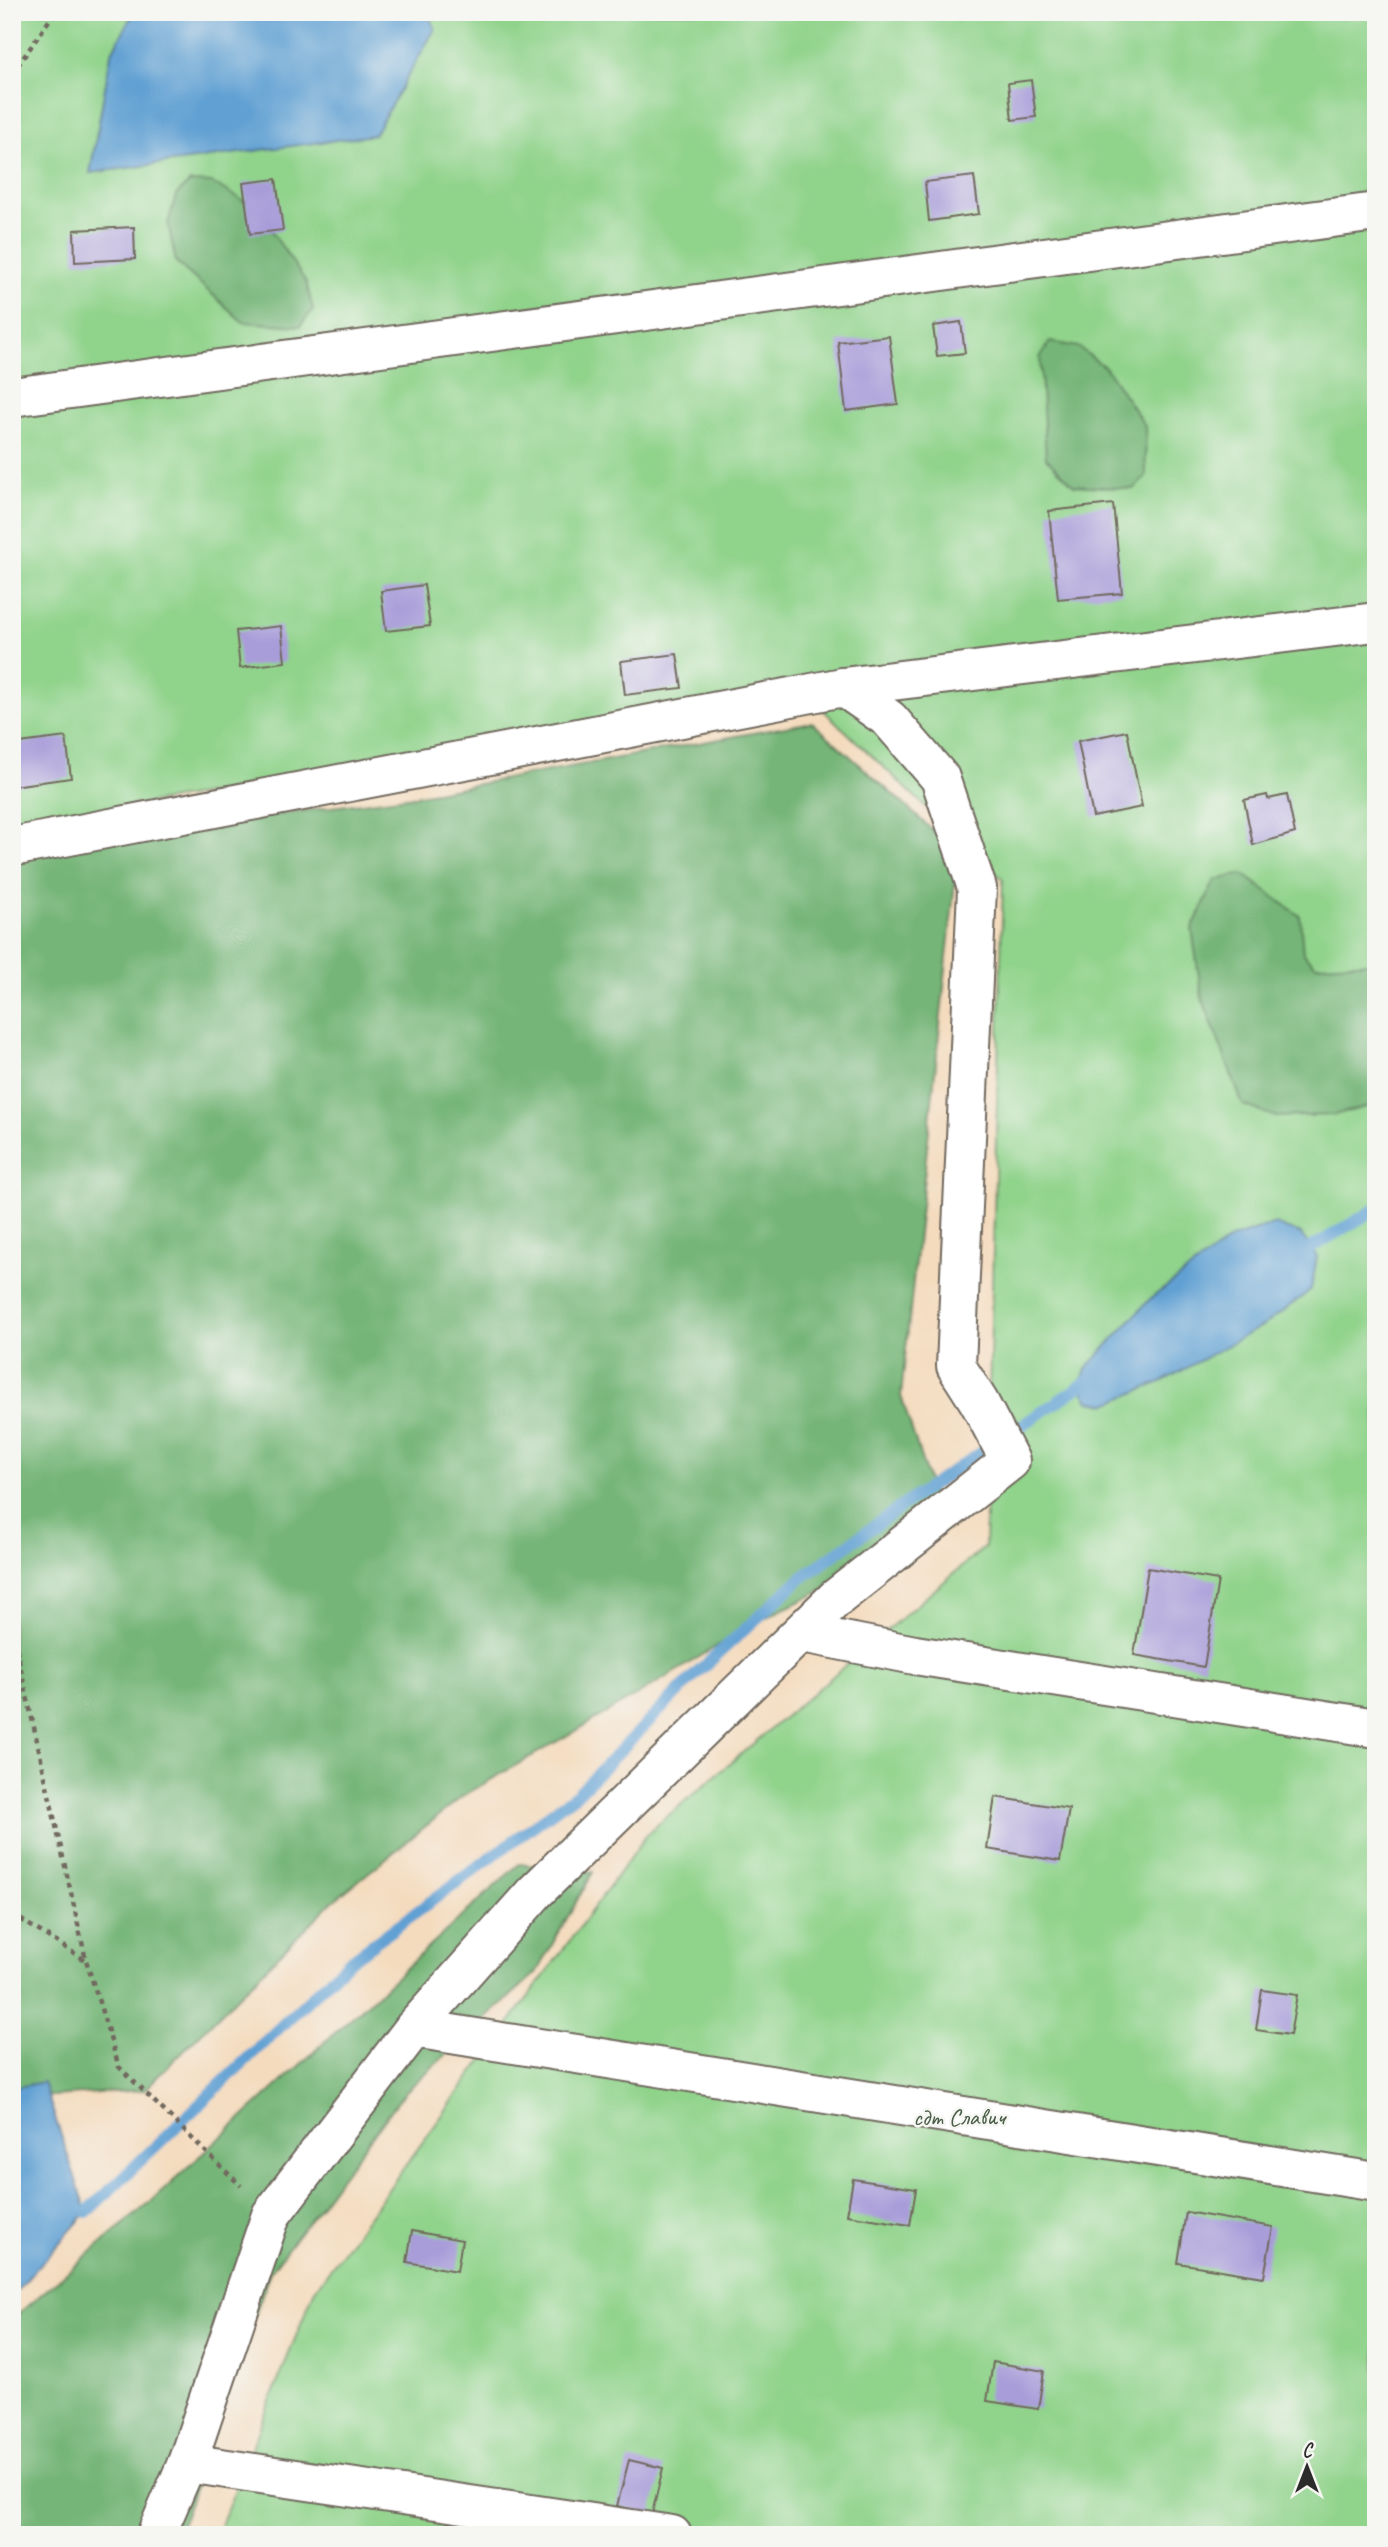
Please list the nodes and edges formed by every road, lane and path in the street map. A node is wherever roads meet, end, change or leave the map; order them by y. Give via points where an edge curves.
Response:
1 (55, 12) edge
2 (12, 74) edge
3 (1376, 212) edge
4 (12, 397) edge
5 (1376, 622) edge
6 (844, 687) junction
7 (12, 847) edge
8 (12, 1629) edge
9 (802, 1633) junction
10 (1376, 1728) edge
11 (12, 1914) edge
12 (86, 1960) junction
13 (414, 2028) junction
14 (1376, 2182) edge
15 (271, 2215) junction
16 (187, 2463) junction
17 (156, 2535) edge
18 (672, 2535) edge

1 - 2 path
3 - 4 lane
5 - 6 lane
6 - 7 lane
6 - 9 lane via 890,719 940,778 977,888 956,1366 1010,1461 835,1599
8 - 12 path
9 - 10 lane
9 - 13 lane via 535,1892
11 - 12 path
12 - 15 path via 119,2067
13 - 14 lane
13 - 15 lane
15 - 16 lane
16 - 17 lane
16 - 18 lane

